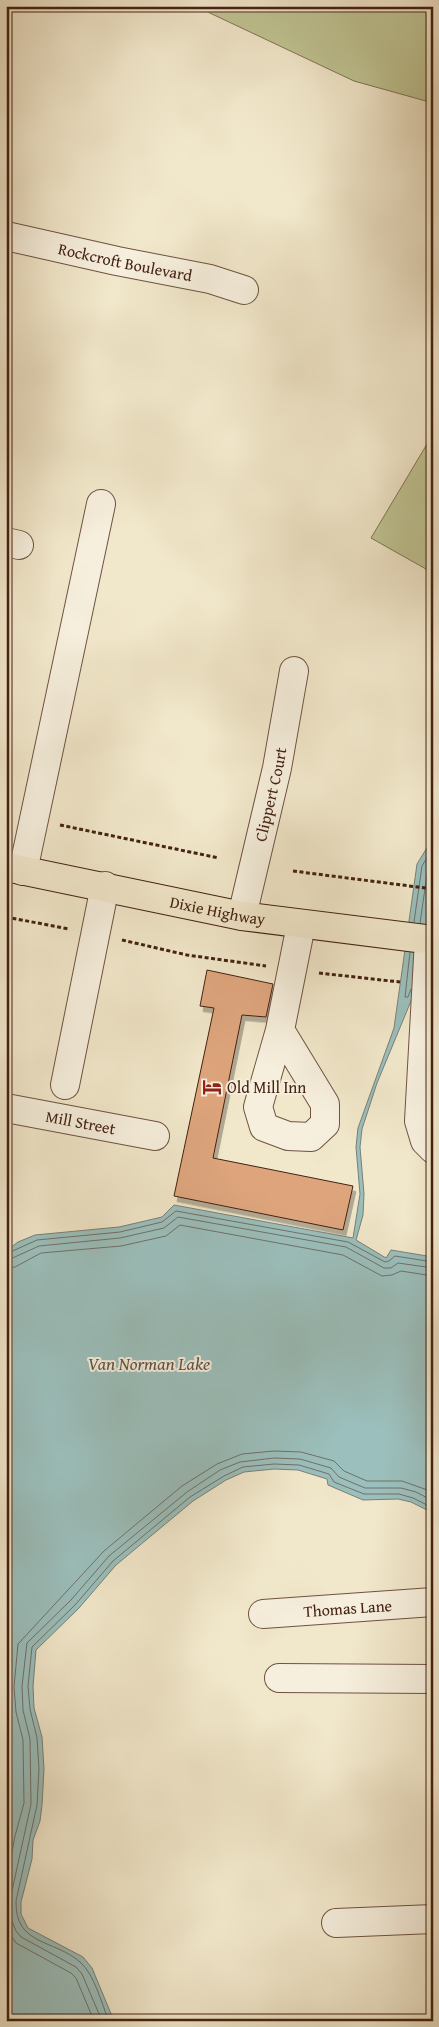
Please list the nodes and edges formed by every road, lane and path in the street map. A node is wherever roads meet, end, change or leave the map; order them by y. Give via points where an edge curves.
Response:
1 (6, 236) edge
2 (244, 290) dead end
3 (101, 504) dead end
4 (294, 671) dead end
5 (55, 824) dead end
6 (219, 858) dead end
7 (15, 869) edge
8 (293, 871) dead end
9 (105, 886) junction
10 (433, 889) edge
11 (242, 916) junction
12 (6, 917) edge
13 (301, 925) junction
14 (95, 935) junction
15 (421, 939) edge
16 (292, 970) junction
17 (396, 982) dead end
18 (280, 1030) dead end
19 (65, 1085) dead end
20 (6, 1108) edge
21 (155, 1136) dead end
22 (433, 1149) edge
23 (433, 1602) edge
24 (262, 1614) dead end
25 (279, 1678) dead end
26 (433, 1679) edge
27 (433, 1919) edge
28 (336, 1923) dead end

1 - 2 street, Rockcroft Boulevard via 210,279
3 - 7 street
4 - 11 street, Clippert Court via 277,768
5 - 6 path
7 - 9 main road, Dixie Highway
8 - 10 path
9 - 11 main road, Dixie Highway
9 - 14 street
11 - 13 main road, Dixie Highway
12 - 14 path
13 - 15 main road, Dixie Highway
13 - 16 street
14 - 16 path via 187,955
14 - 19 street
15 - 22 street via 426,984 419,1121 425,1141
16 - 17 path
16 - 18 street
20 - 21 street, Mill Street
23 - 24 street, Thomas Lane
25 - 26 street
27 - 28 street

